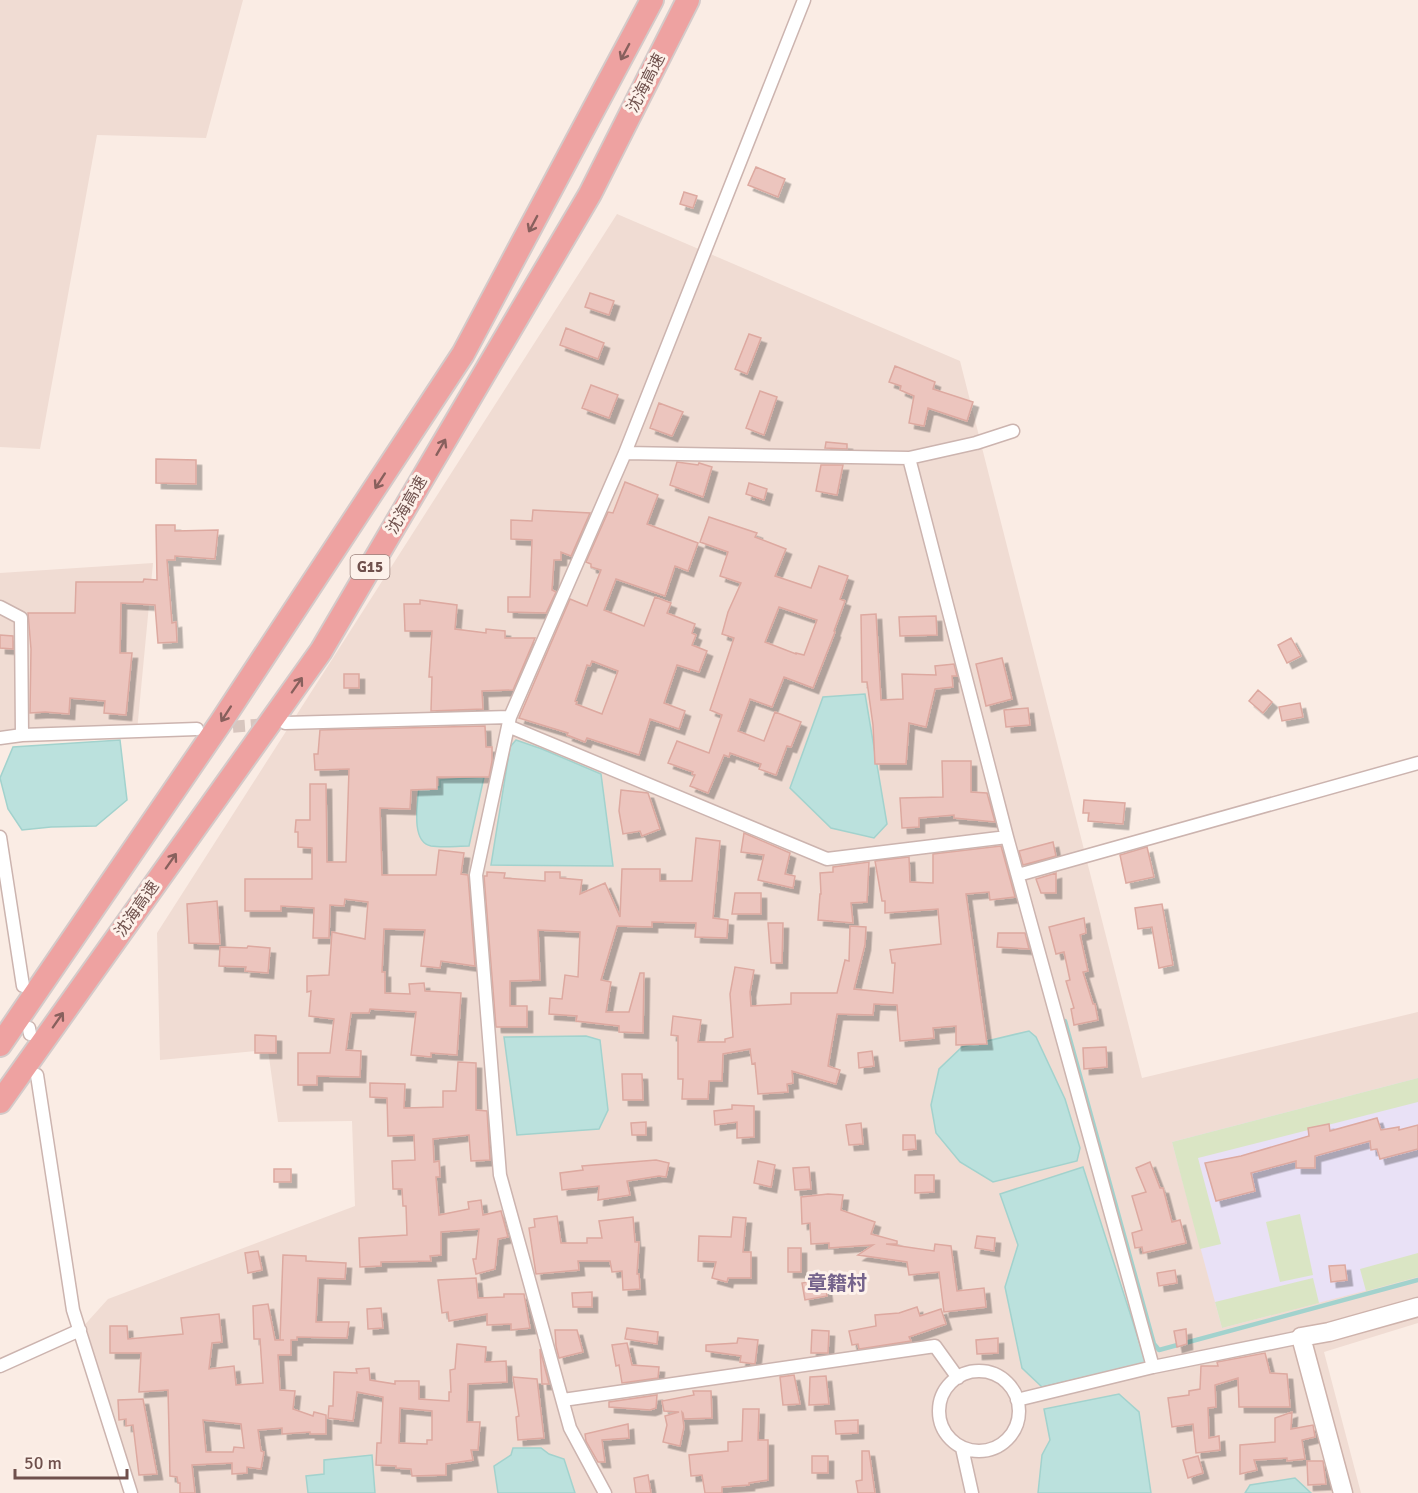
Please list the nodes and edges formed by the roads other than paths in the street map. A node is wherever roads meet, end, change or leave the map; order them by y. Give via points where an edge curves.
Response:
1 (652, 0) edge
2 (688, 0) edge
3 (804, 0) edge
4 (1013, 431) dead end
5 (625, 453) junction
6 (909, 458) junction
7 (0, 607) edge
8 (509, 721) junction
9 (285, 723) tunnel mouth
10 (197, 729) dead end
11 (22, 735) junction
12 (0, 738) edge
13 (1418, 763) edge
14 (0, 837) edge
15 (1007, 837) junction
16 (1018, 875) junction
17 (23, 986) dead end
18 (0, 1045) edge
19 (37, 1075) dead end
20 (0, 1102) edge
21 (1418, 1307) edge
22 (80, 1330) junction
23 (1301, 1337) junction
24 (0, 1366) edge
25 (1153, 1367) junction
26 (958, 1378) junction
27 (562, 1400) junction
28 (1017, 1400) junction
29 (962, 1448) junction
30 (131, 1493) edge
31 (605, 1493) edge
32 (972, 1493) edge
33 (1343, 1493) edge

1 -> 18 highway, 沈海高速 / G15 via 463,354 221,722
20 -> 2 highway, 沈海高速 / G15 via 321,651 590,194
3 - 5 street
4 - 6 street
5 - 6 street
5 - 8 street
6 - 15 street
7 - 11 street via 21,618
8 - 9 street
8 - 15 street via 827,859
8 - 27 street via 476,875 500,1175
10 - 11 street
11 - 12 street
13 - 16 street
14 - 17 street
15 - 16 street
16 - 25 street
19 - 22 street via 73,1310
21 - 23 street
22 - 24 street
22 - 30 street
23 - 25 street
23 - 33 street
25 - 28 street
26 - 27 street via 935,1346
26 - 28 street via 976,1371 989,1372 1002,1378
26 - 29 street via 943,1393 939,1418 943,1430
27 - 31 street via 570,1428
28 - 29 street via 1016,1426 1004,1442 987,1450
29 - 32 street

